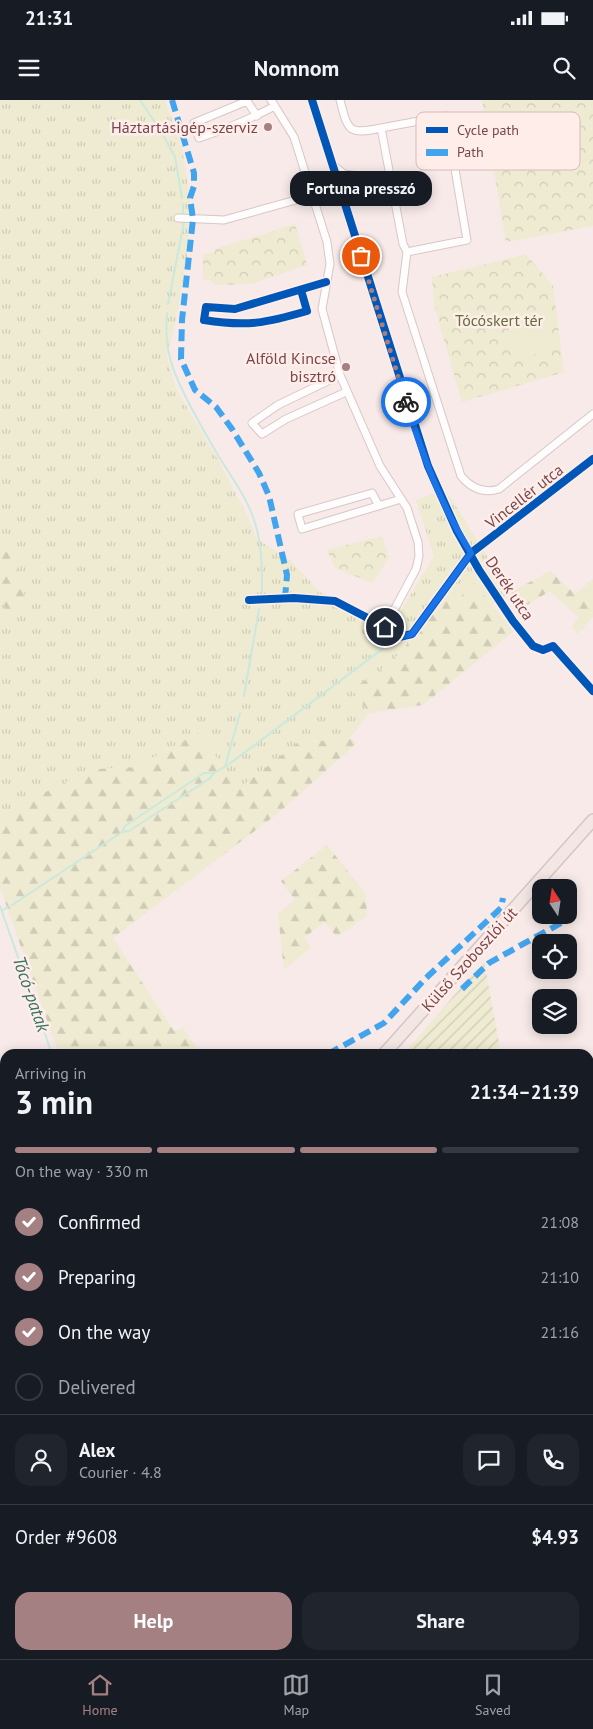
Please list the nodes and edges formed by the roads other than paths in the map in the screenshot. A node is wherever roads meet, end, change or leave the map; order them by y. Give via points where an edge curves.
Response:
1 (312, 100) edge
2 (340, 100) edge
3 (273, 103) edge
4 (257, 116) junction
5 (416, 122) edge
6 (381, 128) junction
7 (331, 162) junction
8 (455, 170) edge
9 (389, 174) junction
10 (379, 176) junction
11 (339, 186) junction
12 (312, 194) junction
13 (178, 218) dead end
14 (407, 252) junction
15 (326, 282) junction
16 (301, 290) junction
17 (340, 375) junction
18 (346, 392) junction
19 (593, 414) edge
20 (593, 459) edge
21 (401, 499) junction
22 (379, 506) junction
23 (471, 553) junction
24 (249, 600) dead end
25 (385, 627) junction
26 (593, 691) edge
27 (593, 820) edge
28 (388, 1049) edge

1 - 7 street, Derék utca
2 - 6 street via 351,129 360,132
3 - 4 street
3 - 12 street via 294,137
4 - 4 street via 199,138 194,123 247,101
5 - 6 street
6 - 9 street
7 - 10 street via 348,175
7 - 11 street, Derék utca
8 - 14 street via 467,240
9 - 10 street
9 - 14 street
10 - 11 street
11 - 12 street
11 - 23 street, Derék utca via 416,436 442,500
12 - 13 street via 224,220
12 - 15 street via 327,242 330,264
14 - 19 street, Vincellér utca via 402,292 457,470 466,482 478,490 492,491 505,485
15 - 16 street
15 - 17 street via 322,309
16 - 16 street via 235,309 206,307 204,320 236,325 273,321 307,311
17 - 18 street
17 - 18 street via 278,405 252,423 262,434 286,419
18 - 21 street via 380,466
20 - 23 street, Vincellér utca
21 - 22 street
21 - 25 street via 415,533 419,556 416,569
22 - 22 street via 302,529 298,514 372,493
23 - 25 street, Vincellér utca via 412,634 399,637
23 - 26 street, Derék utca via 494,593 533,646 543,650 553,646
24 - 25 street, Vincellér utca via 294,598 334,601
27 - 28 main road, Külső Szoboszlói út

